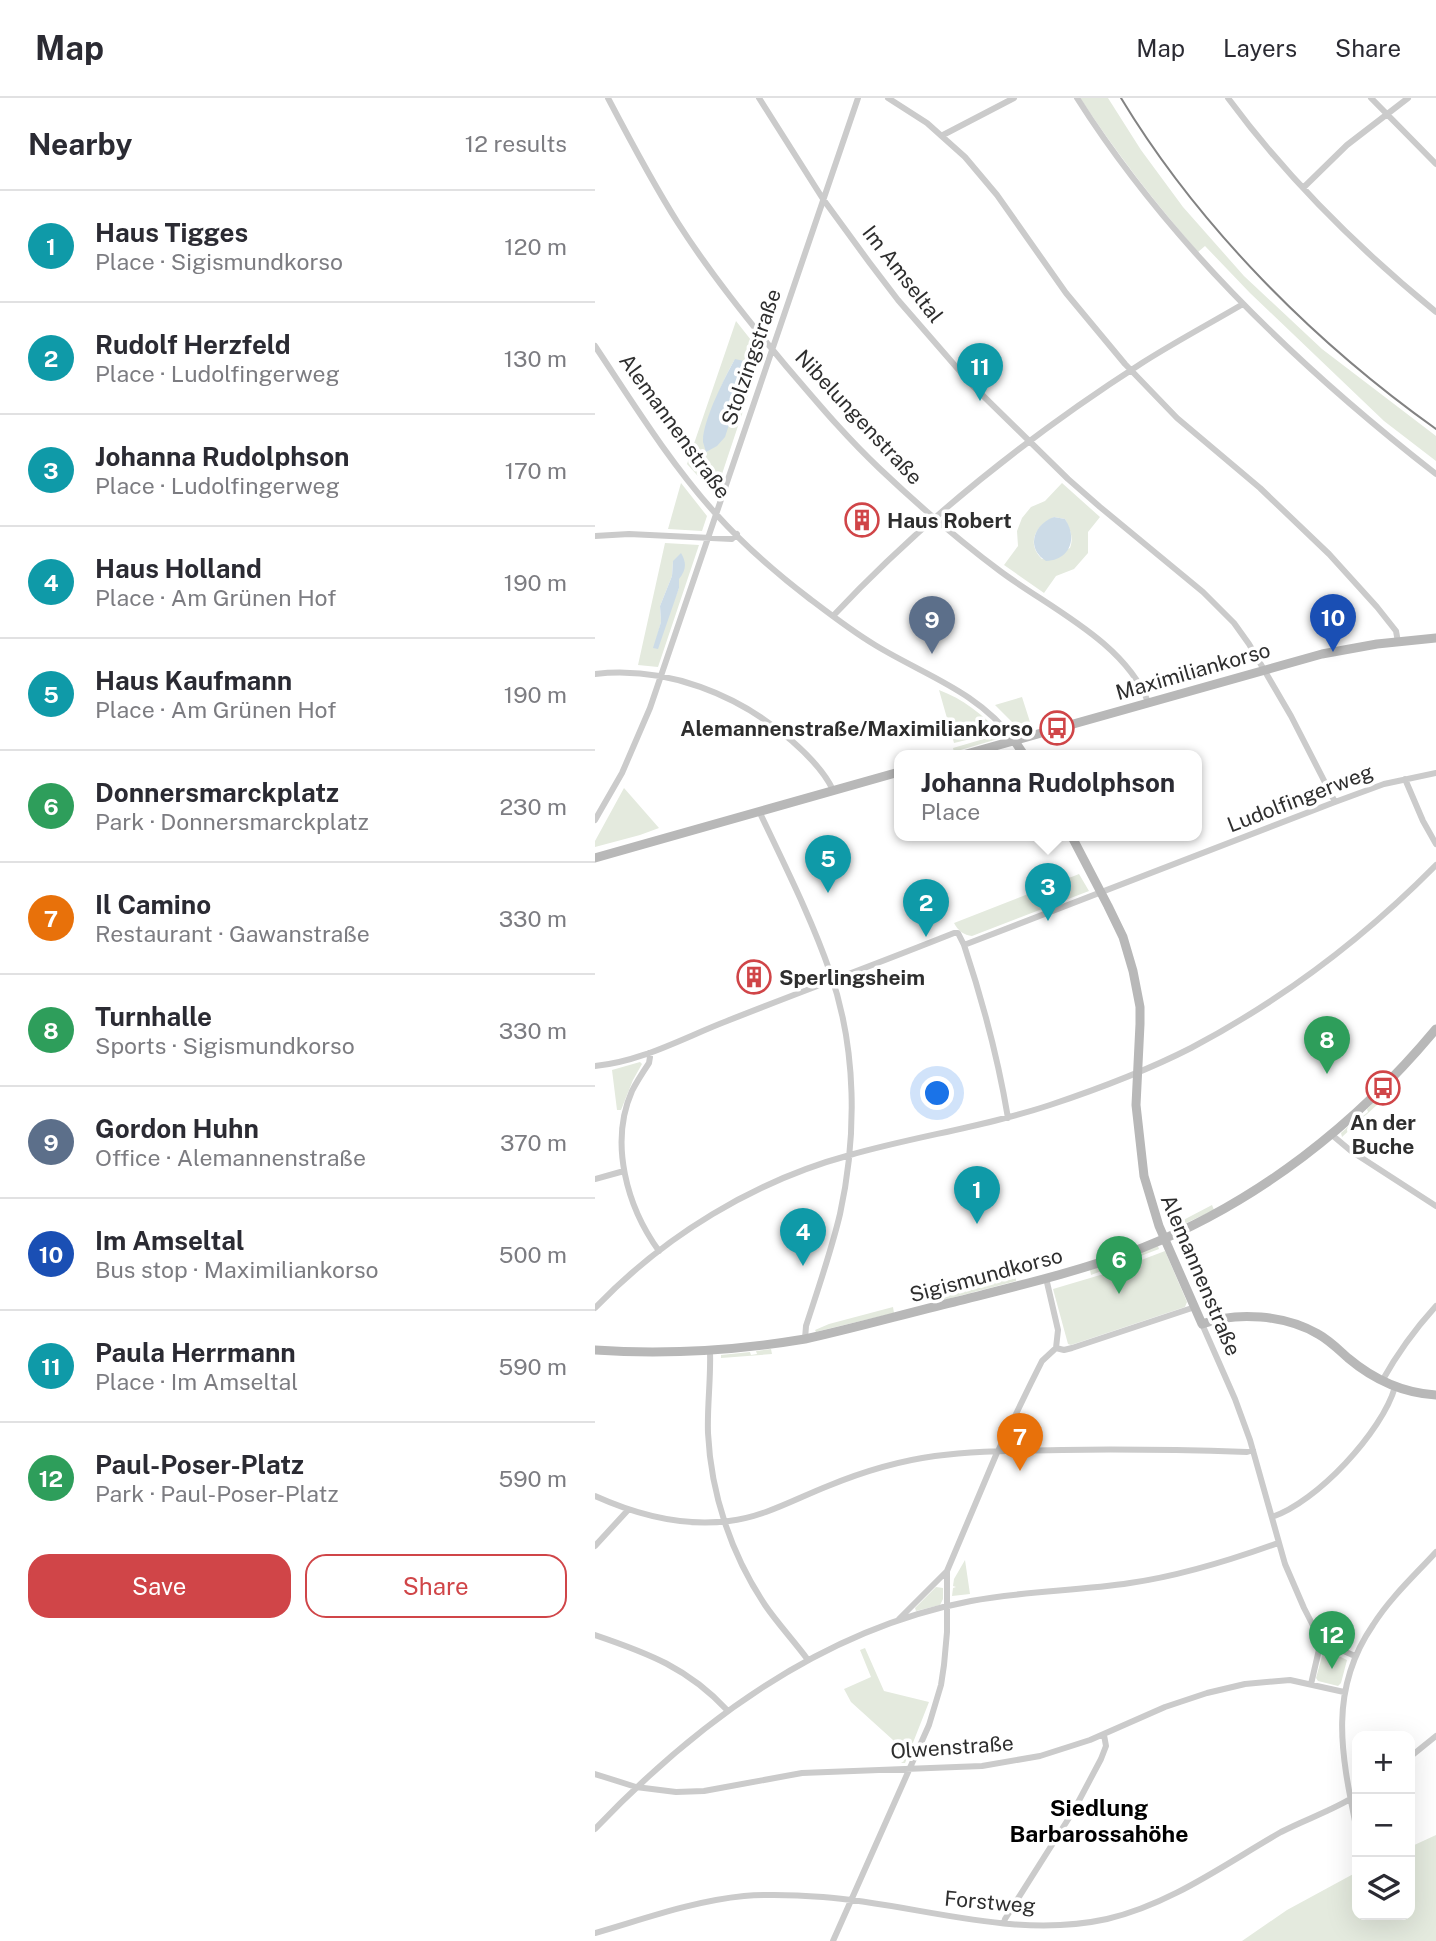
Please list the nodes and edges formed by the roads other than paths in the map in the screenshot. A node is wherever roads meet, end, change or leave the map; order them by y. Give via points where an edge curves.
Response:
1 (608, 98) edge
2 (759, 98) edge
3 (858, 98) edge
4 (888, 98) edge
5 (1014, 98) edge
6 (1077, 98) edge
7 (1228, 98) edge
8 (1371, 98) edge
9 (1408, 98) edge
10 (1385, 114) junction
11 (943, 135) junction
12 (1436, 164) edge
13 (1303, 188) junction
14 (823, 199) junction
15 (1243, 304) junction
16 (1436, 312) edge
17 (595, 346) edge
18 (772, 349) junction
19 (1131, 370) junction
20 (1028, 442) junction
21 (1436, 474) edge
22 (716, 514) junction
23 (934, 518) junction
24 (737, 534) junction
25 (595, 536) edge
26 (708, 538) junction
27 (833, 616) junction
28 (1436, 638) edge
29 (1398, 642) junction
30 (1264, 670) junction
31 (595, 674) edge
32 (661, 676) junction
33 (1148, 702) junction
34 (1014, 740) junction
35 (980, 750) edge
36 (1021, 750) edge
37 (894, 773) edge
38 (1436, 773) edge
39 (1405, 779) junction
40 (833, 790) junction
41 (1335, 802) junction
42 (759, 811) junction
43 (595, 820) edge
44 (1074, 841) edge
45 (1436, 844) edge
46 (595, 858) edge
47 (1436, 865) edge
48 (1102, 892) junction
49 (964, 945) junction
50 (833, 980) junction
51 (1435, 1031) edge
52 (649, 1053) junction
53 (595, 1066) edge
54 (1137, 1073) junction
55 (1008, 1118) junction
56 (1332, 1135) junction
57 (850, 1155) junction
58 (624, 1171) junction
59 (595, 1179) edge
60 (1436, 1206) edge
61 (1165, 1238) junction
62 (659, 1251) junction
63 (1046, 1278) junction
64 (1436, 1306) edge
65 (1195, 1307) junction
66 (595, 1308) edge
67 (1202, 1324) junction
68 (805, 1339) junction
69 (1056, 1348) junction
70 (595, 1350) edge
71 (710, 1352) junction
72 (1382, 1381) junction
73 (1395, 1387) junction
74 (1436, 1395) edge
75 (1253, 1450) junction
76 (998, 1451) junction
77 (595, 1496) edge
78 (628, 1510) junction
79 (1272, 1517) junction
80 (724, 1521) junction
81 (1279, 1543) junction
82 (595, 1546) edge
83 (1436, 1552) edge
84 (947, 1571) junction
85 (947, 1606) junction
86 (898, 1620) junction
87 (595, 1635) edge
88 (1321, 1641) junction
89 (1355, 1656) junction
90 (809, 1660) junction
91 (1311, 1684) junction
92 (1344, 1692) junction
93 (727, 1710) junction
94 (1104, 1735) junction
95 (1436, 1736) edge
96 (1415, 1753) edge
97 (909, 1770) junction
98 (595, 1774) edge
99 (636, 1787) junction
100 (1353, 1794) edge
101 (1352, 1798) edge
102 (595, 1829) edge
103 (851, 1900) junction
104 (1004, 1923) junction
105 (595, 1933) edge
106 (832, 1941) edge

1 - 18 street, Nibelungenstraße via 679,224
2 - 14 street, Im Amseltal
3 - 14 street, Stolzingstraße
4 - 11 street
5 - 11 street
6 - 15 street via 1163,217
7 - 13 street
8 - 10 street
9 - 10 street
10 - 12 street
10 - 13 street
11 - 19 street via 984,178 1066,293
13 - 16 street via 1356,243
14 - 18 street, Stolzingstraße
14 - 20 street, Im Amseltal via 898,300
15 - 19 street
15 - 21 street via 1368,420
17 - 22 street, Alemannenstraße
18 - 22 street, Stolzingstraße
18 - 23 street, Nibelungenstraße via 824,411
19 - 20 street
19 - 29 street via 1177,418 1329,554 1396,631
20 - 23 street
20 - 30 street, Im Amseltal via 1210,598 1234,623
22 - 24 street, Alemannenstraße
22 - 26 street, Stolzingstraße
23 - 27 street
23 - 33 street, Nibelungenstraße via 1094,636 1131,673
24 - 26 street via 732,539
24 - 27 street, Alemannenstraße
25 - 26 street
26 - 32 street, Stolzingstraße
27 - 34 street, Alemannenstraße via 977,702
28 - 29 street, Maximiliankorso
29 - 30 street, Maximiliankorso via 1322,654
30 - 33 street, Maximiliankorso
30 - 41 street, Im Amseltal
31 - 32 street
32 - 40 street via 711,691 761,716 800,748
32 - 43 street, Stolzingstraße via 622,773
33 - 34 street, Maximiliankorso
34 - 35 street, Maximiliankorso
34 - 36 street, Alemannenstraße
37 - 40 street
38 - 39 street, Ludolfingerweg
39 - 41 street, Ludolfingerweg
39 - 45 street
40 - 42 street
41 - 48 street, Ludolfingerweg
42 - 46 street
42 - 50 street
44 - 48 street, Alemannenstraße
47 - 54 street via 1390,910 1283,993 1202,1042
48 - 49 street, Ludolfingerweg
48 - 54 street, Alemannenstraße via 1123,937 1140,1007
49 - 50 street via 954,933
49 - 55 street via 991,1030
50 - 52 street
50 - 57 street via 850,1071
51 - 56 street, Sigismundkorso
52 - 53 street
52 - 58 street via 649,1063 626,1109
54 - 55 street
54 - 61 street, Alemannenstraße via 1141,1158
55 - 57 street
56 - 60 street
56 - 61 street, Sigismundkorso via 1255,1191
57 - 62 street via 755,1192
57 - 68 street via 839,1217
58 - 59 street
58 - 62 street via 635,1210
61 - 63 street, Sigismundkorso
61 - 65 street, Alemannenstraße
62 - 66 street
63 - 68 street, Sigismundkorso
63 - 69 street via 1058,1330
64 - 72 street
65 - 67 street, Alemannenstraße
65 - 69 street via 1072,1348
67 - 72 street via 1249,1317 1290,1323 1318,1334
67 - 75 street, Alemannenstraße
68 - 71 street, Sigismundkorso
69 - 76 street via 1042,1361
70 - 71 street, Sigismundkorso
71 - 80 street via 708,1436
72 - 73 street
73 - 74 street
73 - 79 street via 1377,1424 1349,1460 1308,1496
75 - 76 street
75 - 79 street, Alemannenstraße
76 - 80 street via 895,1464 758,1515
76 - 84 street
77 - 78 street
78 - 80 street via 677,1521
78 - 82 street
79 - 81 street, Alemannenstraße
80 - 90 street via 754,1587
81 - 85 street via 1146,1580
81 - 88 street, Alemannenstraße via 1291,1580
83 - 89 street via 1380,1615
84 - 85 street
84 - 86 street
85 - 86 street
85 - 97 street via 941,1685
86 - 90 street
87 - 93 street via 670,1665 700,1684
88 - 89 street
88 - 91 street
89 - 92 street
90 - 93 street
91 - 92 street, Olwenstraße
91 - 94 street, Olwenstraße via 1280,1680 1231,1687 1165,1707
92 - 100 street via 1342,1744
93 - 99 street
94 - 97 street, Olwenstraße via 1009,1762
94 - 104 street via 1101,1759 1074,1810
95 - 96 street
97 - 99 street, Olwenstraße via 802,1773 690,1791
97 - 103 street
98 - 99 street, Olwenstraße
99 - 102 street
101 - 104 street, Forstweg via 1282,1832 1175,1895 1132,1912 1083,1923
103 - 104 street, Forstweg
103 - 105 street, Forstweg via 745,1896 693,1905
103 - 106 street

